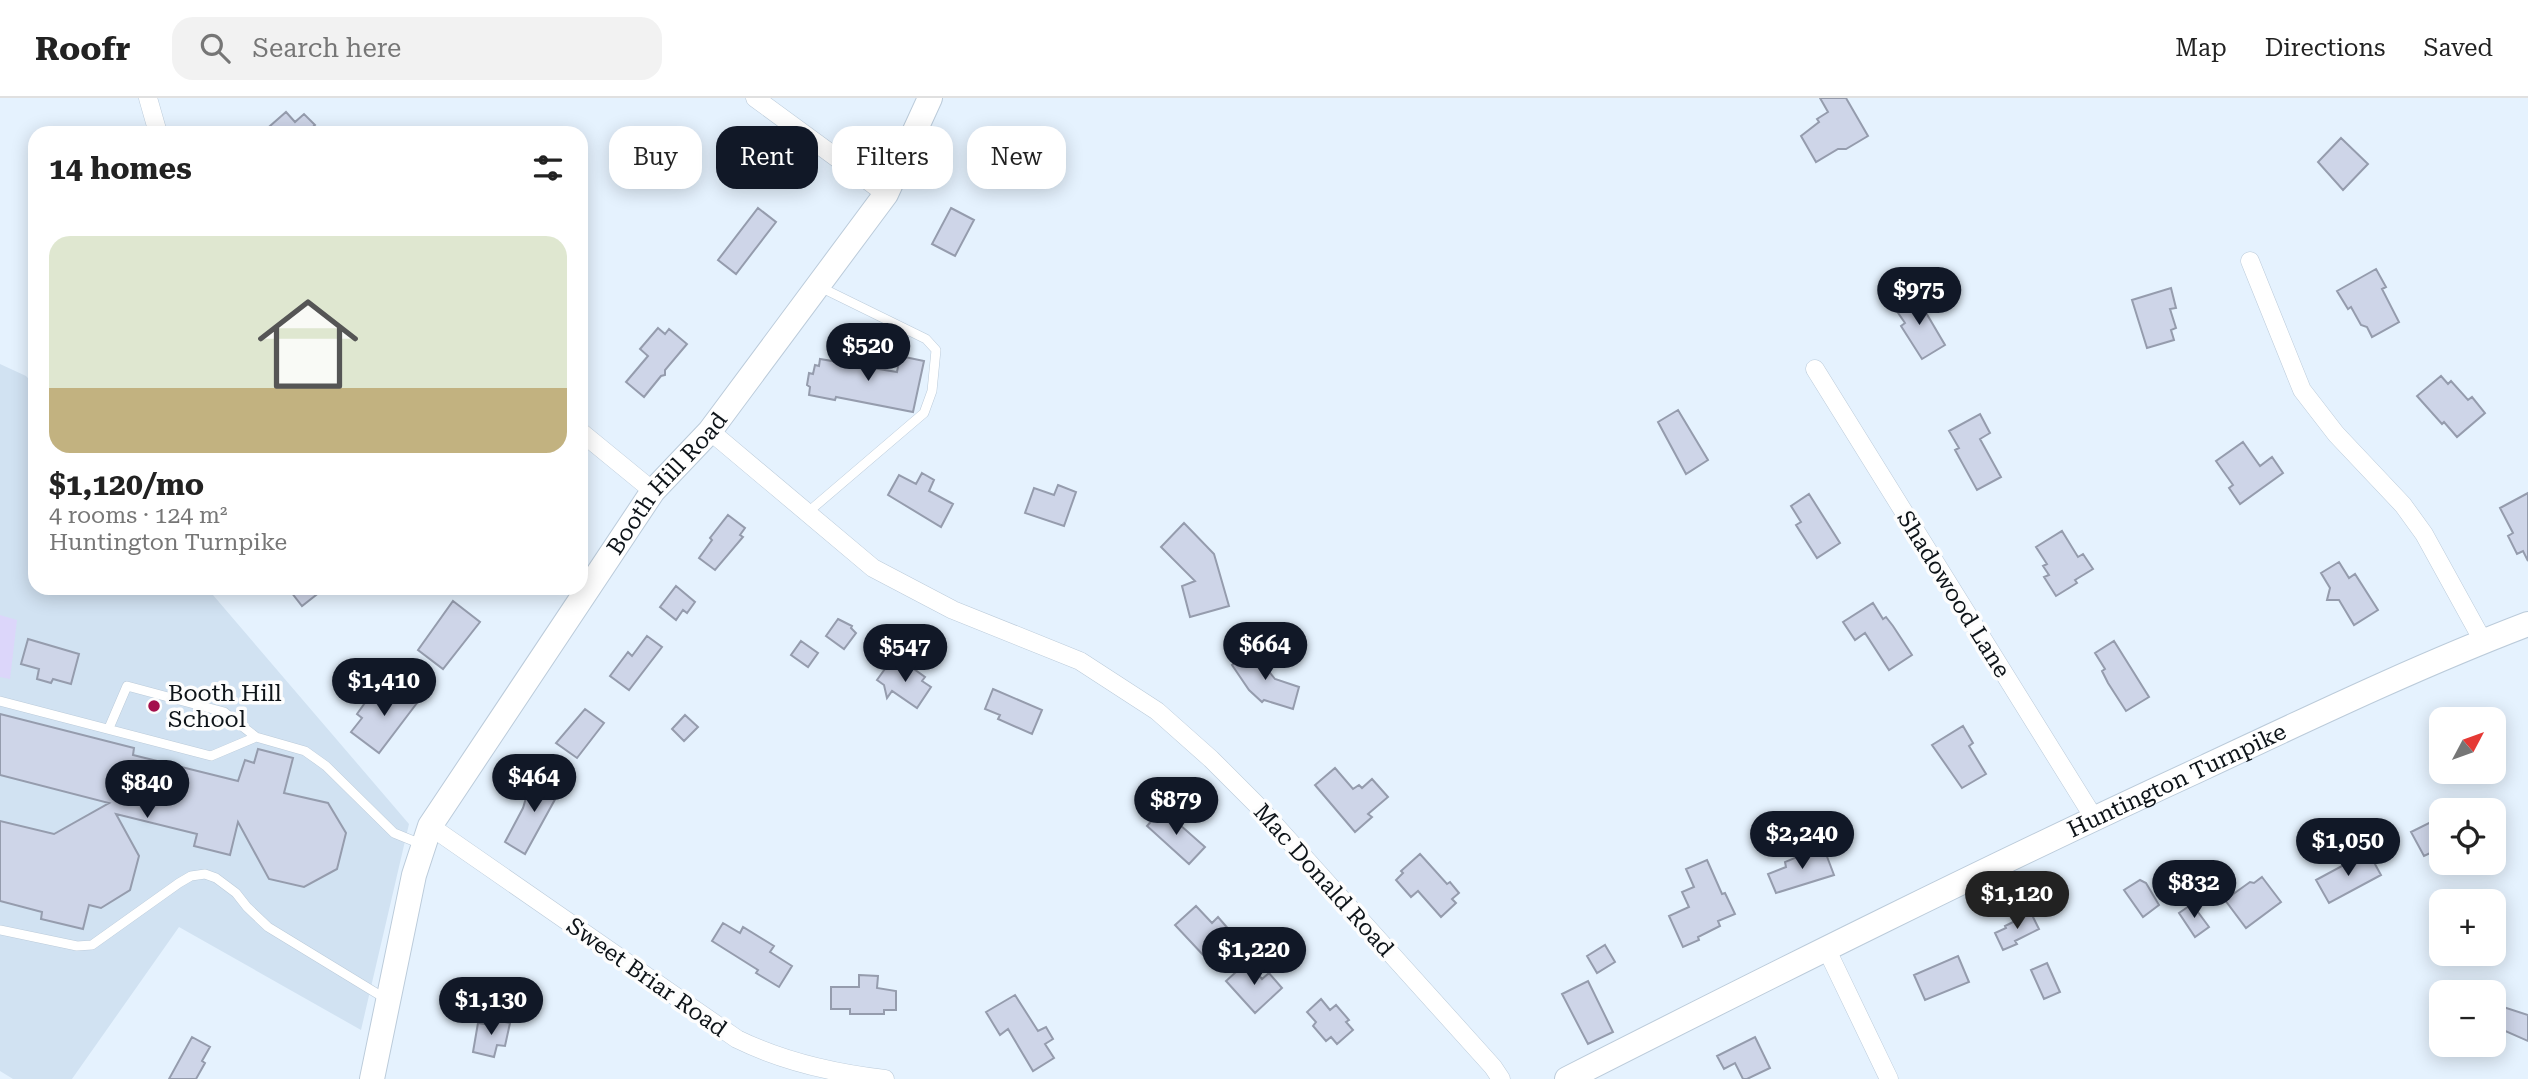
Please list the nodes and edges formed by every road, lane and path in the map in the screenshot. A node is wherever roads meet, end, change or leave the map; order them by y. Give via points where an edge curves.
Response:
1 (148, 98) edge
2 (755, 98) edge
3 (930, 98) edge
4 (156, 126) edge
5 (886, 194) junction
6 (2250, 261) dead end
7 (818, 286) junction
8 (1815, 369) dead end
9 (710, 431) junction
10 (588, 438) edge
11 (653, 491) junction
12 (807, 513) junction
13 (588, 590) edge
14 (584, 595) edge
15 (2528, 624) edge
16 (2483, 641) junction
17 (0, 701) edge
18 (109, 728) junction
19 (256, 737) junction
20 (2094, 818) junction
21 (426, 835) junction
22 (0, 930) edge
23 (1826, 948) junction
24 (388, 1000) junction
25 (372, 1079) edge
26 (885, 1079) edge
27 (1501, 1079) edge
28 (1567, 1079) edge
29 (1889, 1079) edge

1 - 4 street
2 - 5 street
3 - 5 street, Booth Hill Road
5 - 7 street, Booth Hill Road
6 - 16 street via 2302,390 2417,524
7 - 9 street, Booth Hill Road
7 - 12 lane via 926,339 936,350 932,390 923,413
8 - 20 street, Shadowood Lane
9 - 11 street, Booth Hill Road
9 - 12 street, Mac Donald Road
10 - 11 street
11 - 13 street, Booth Hill Road
12 - 27 street, Mac Donald Road via 873,568 903,586 1080,661 1157,711 1256,804
14 - 21 street, Booth Hill Road
15 - 16 street, Huntington Turnpike
16 - 20 street, Huntington Turnpike
17 - 18 lane
18 - 19 lane via 211,755
18 - 19 lane via 127,686 225,712
19 - 21 lane via 305,751 394,833
20 - 23 street, Huntington Turnpike
21 - 24 street, Booth Hill Road
21 - 26 street, Sweet Briar Road via 737,1039 767,1054 839,1074
22 - 24 lane via 92,945 179,883 205,874 226,884 268,926
23 - 28 street, Huntington Turnpike
23 - 29 street
24 - 25 street, Booth Hill Road

